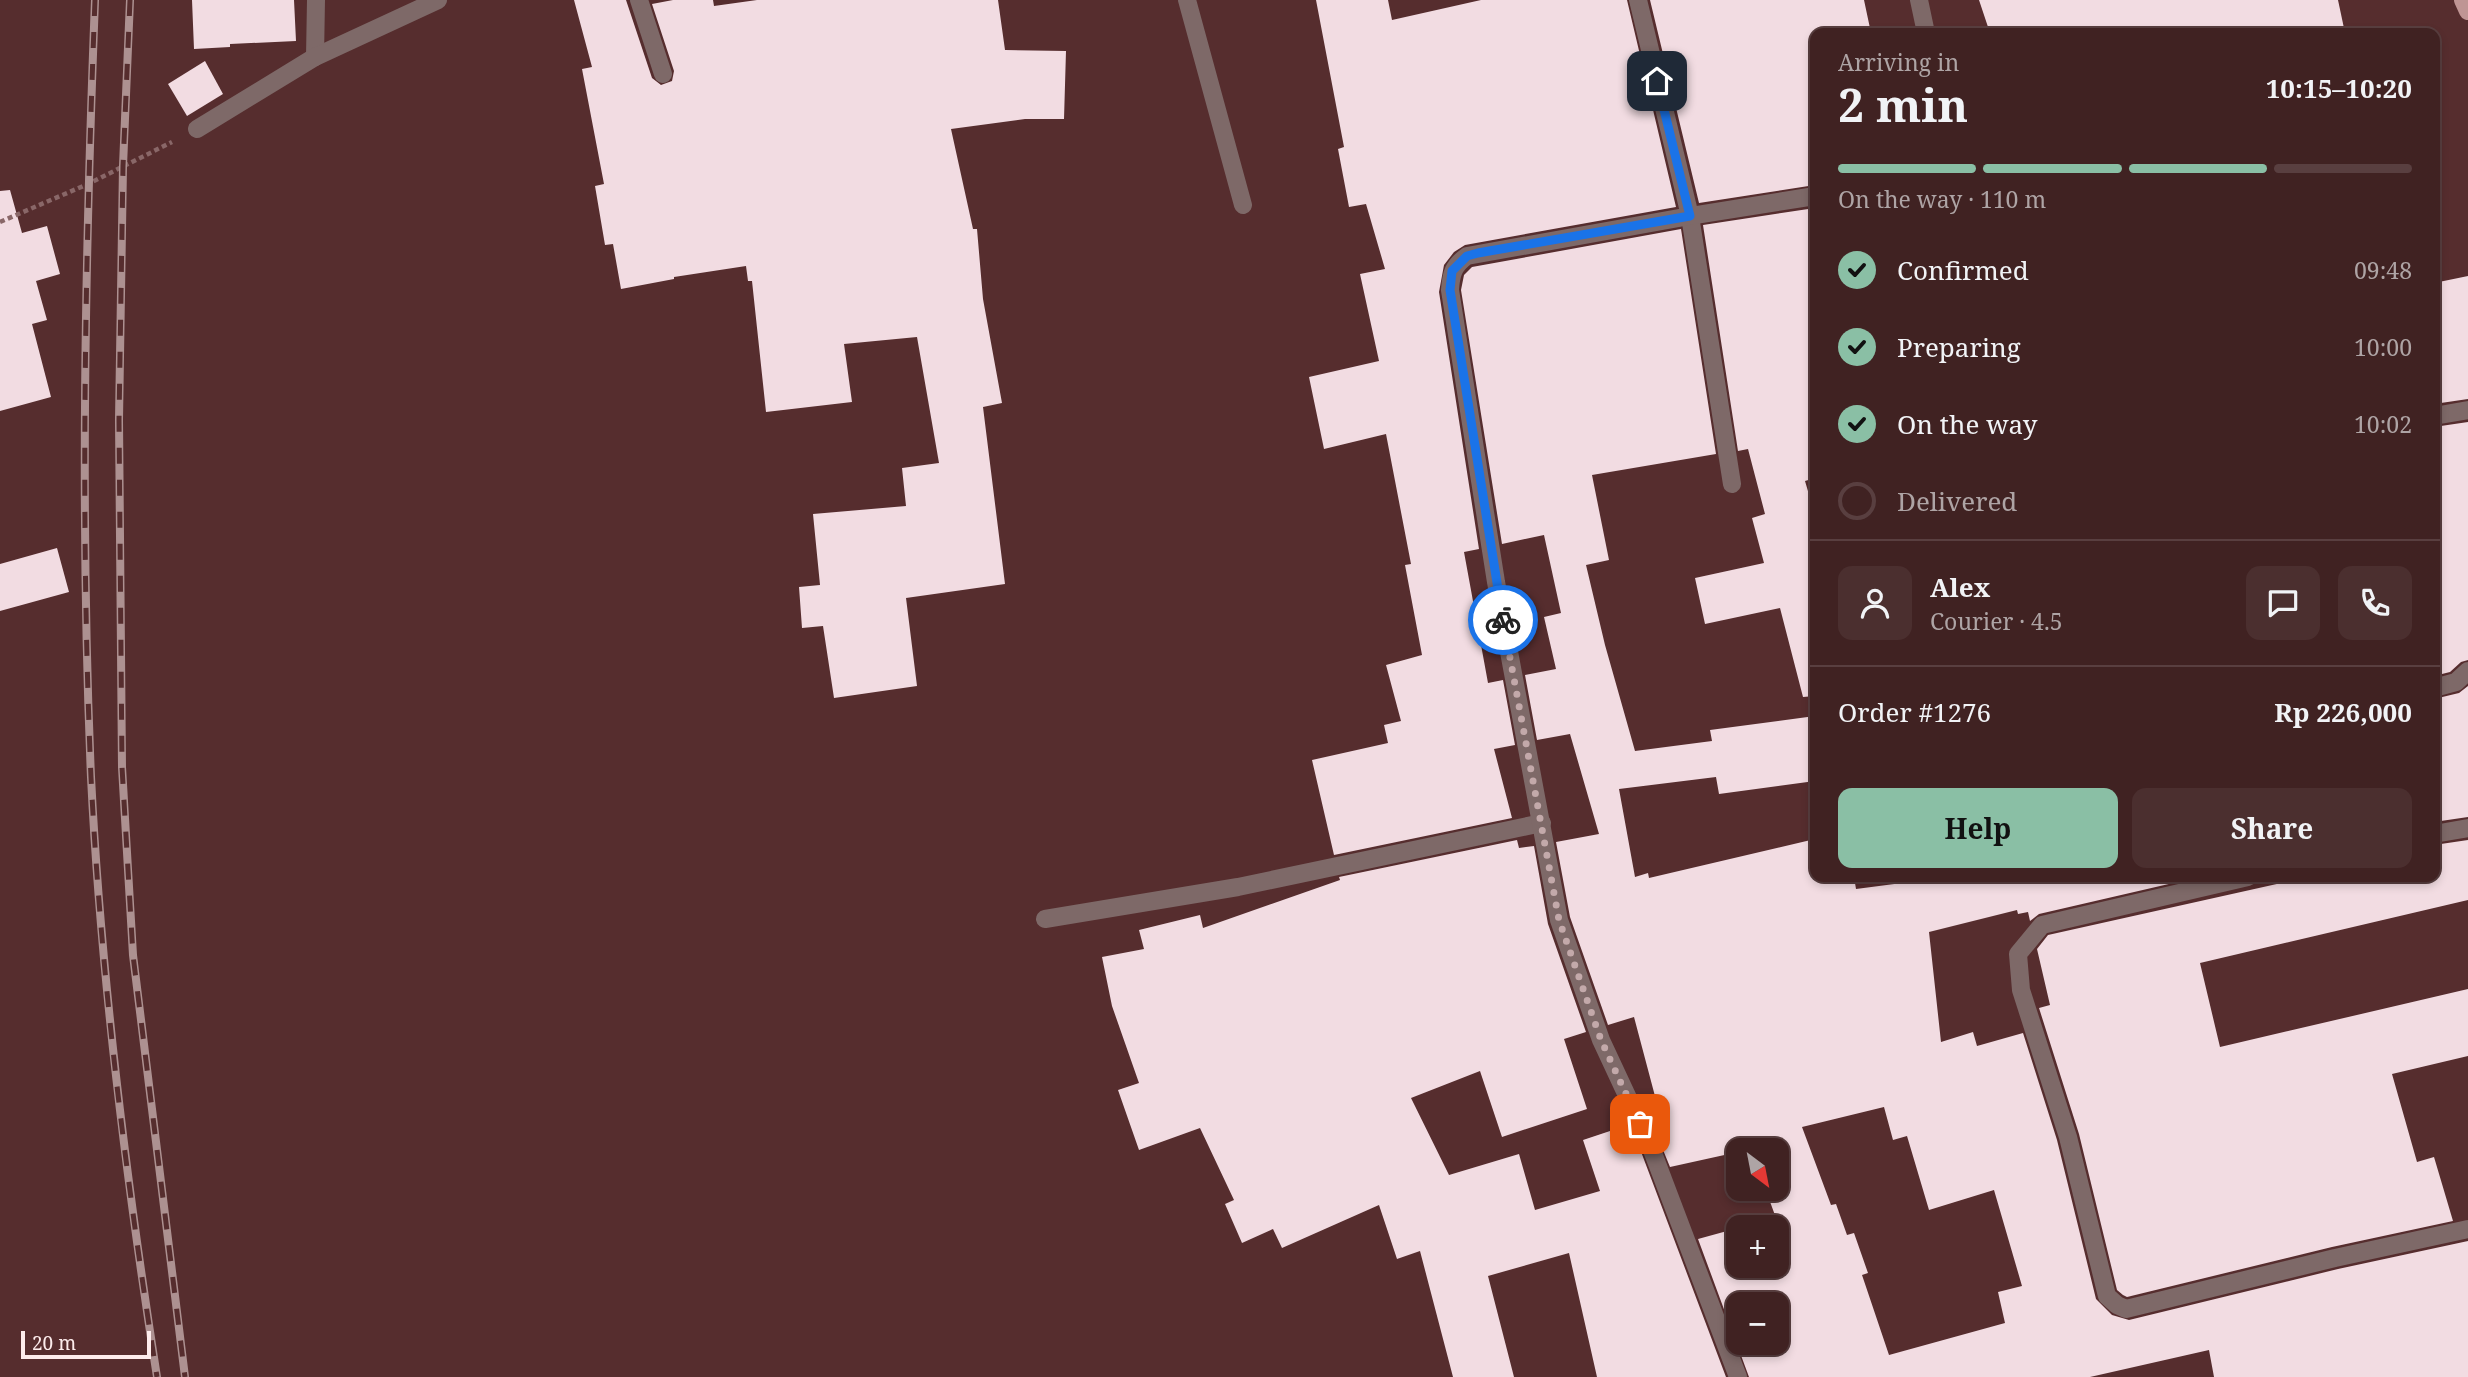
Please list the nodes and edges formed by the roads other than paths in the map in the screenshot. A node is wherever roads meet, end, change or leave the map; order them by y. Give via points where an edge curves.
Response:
1 (316, 0) edge
2 (438, 0) edge
3 (639, 0) edge
4 (1186, 0) edge
5 (1638, 0) edge
6 (1919, 0) edge
7 (2463, 0) edge
8 (2468, 11) edge
9 (1925, 28) edge
10 (315, 57) junction
11 (663, 74) dead end
12 (197, 129) road end
13 (1810, 197) edge
14 (1243, 205) dead end
15 (1690, 216) junction
16 (2468, 410) edge
17 (2440, 415) edge
18 (1732, 484) dead end
19 (2468, 671) edge
20 (2440, 686) edge
21 (1542, 823) junction
22 (2468, 828) edge
23 (2440, 833) edge
24 (2227, 882) edge
25 (1045, 919) dead end
26 (2468, 1229) edge
27 (1738, 1377) edge

1 - 10 street
2 - 10 street
3 - 11 street
4 - 14 street
5 - 15 street
6 - 9 street
7 - 8 main road
10 - 12 street
13 - 15 street
15 - 18 street
15 - 21 street via 1478,253 1467,256 1452,271 1450,290 1494,569
16 - 17 street
19 - 20 street via 2456,682
21 - 25 street via 1238,887
21 - 27 street via 1559,920 1601,1040 1650,1145
22 - 23 street
24 - 26 street via 2042,925 2018,954 2021,990 2068,1137 2107,1296 2126,1309

